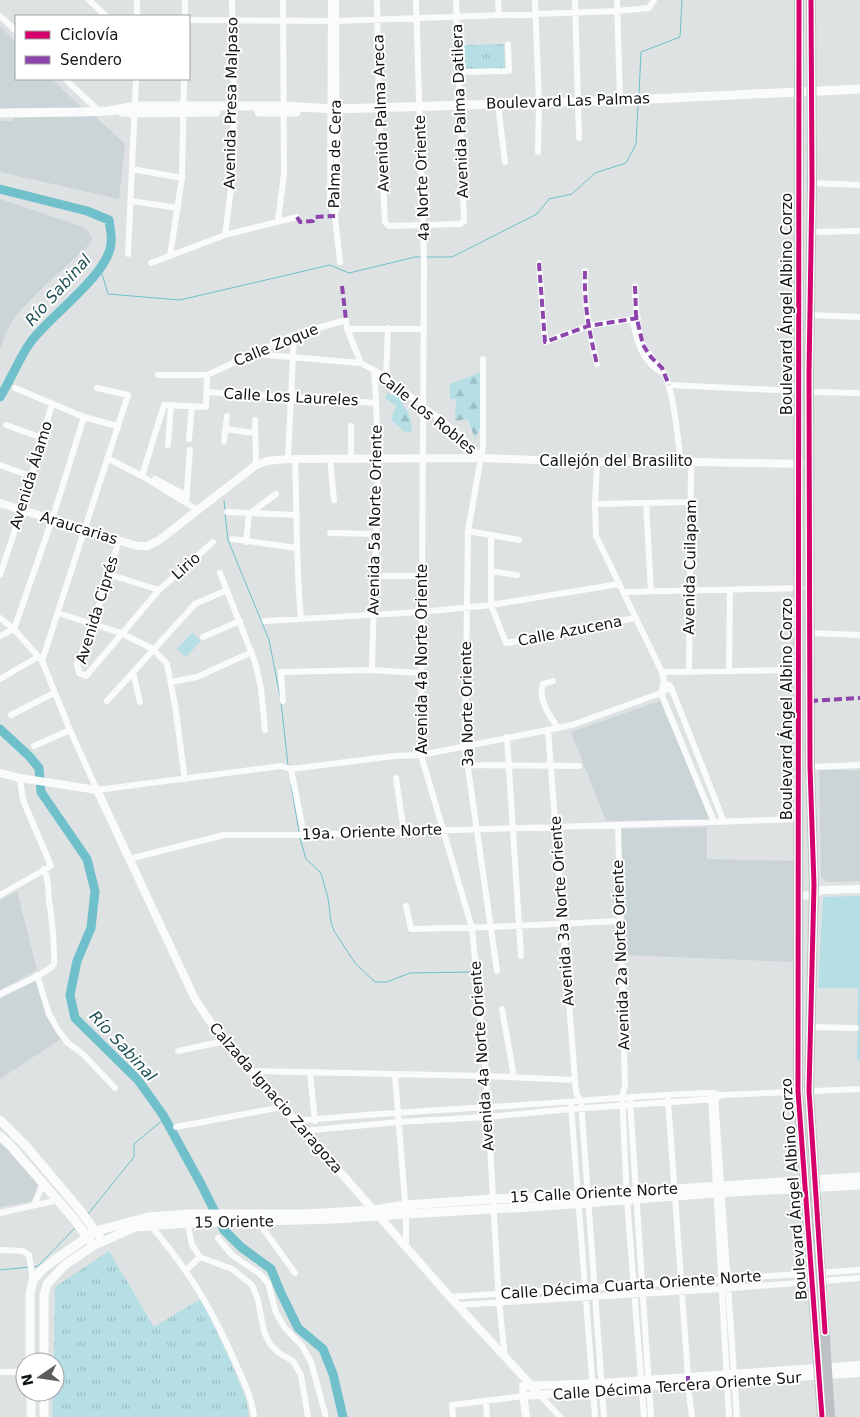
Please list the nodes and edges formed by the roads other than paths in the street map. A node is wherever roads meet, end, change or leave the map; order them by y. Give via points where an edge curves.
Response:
1 (89, 0) edge
2 (137, 0) edge
3 (185, 0) edge
4 (232, 0) edge
5 (283, 0) edge
6 (331, 0) edge
7 (336, 0) edge
8 (377, 0) edge
9 (416, 0) edge
10 (456, 0) edge
11 (498, 0) edge
12 (535, 0) edge
13 (575, 0) edge
14 (616, 0) edge
15 (654, 0) edge
16 (798, 0) edge
17 (811, 0) edge
18 (617, 11) junction
19 (536, 13) junction
20 (575, 13) junction
21 (105, 15) edge
22 (137, 15) edge
23 (185, 15) edge
24 (499, 15) junction
25 (0, 16) edge
26 (417, 17) junction
27 (456, 17) junction
28 (190, 20) edge
29 (282, 20) junction
30 (378, 20) junction
31 (232, 21) junction
32 (333, 21) junction
33 (15, 30) edge
34 (508, 44) dead end
35 (459, 72) junction
36 (66, 80) edge
37 (136, 80) edge
38 (184, 80) edge
39 (860, 90) edge
40 (800, 91) junction
41 (811, 91) junction
42 (620, 100) junction
43 (577, 101) junction
44 (539, 103) junction
45 (498, 104) junction
46 (460, 105) junction
47 (420, 106) junction
48 (379, 107) junction
49 (234, 109) junction
50 (283, 109) junction
51 (332, 109) junction
52 (135, 110) junction
53 (183, 110) junction
54 (99, 111) junction
55 (0, 113) edge
56 (579, 138) dead end
57 (538, 152) dead end
58 (505, 162) dead end
59 (132, 169) junction
60 (182, 178) junction
61 (812, 183) junction
62 (860, 186) edge
63 (131, 201) junction
64 (178, 208) junction
65 (297, 217) dead end
66 (278, 221) junction
67 (423, 224) junction
68 (860, 231) edge
69 (811, 232) junction
70 (225, 235) junction
71 (424, 251) joint
72 (128, 254) dead end
73 (170, 256) junction
74 (340, 262) dead end
75 (151, 263) dead end
76 (539, 263) dead end
77 (585, 271) dead end
78 (635, 286) dead end
79 (810, 315) junction
80 (860, 317) edge
81 (635, 318) junction
82 (588, 326) junction
83 (388, 328) junction
84 (347, 329) junction
85 (424, 329) junction
86 (294, 335) junction
87 (254, 354) junction
88 (293, 357) junction
89 (483, 359) dead end
90 (361, 363) junction
91 (598, 364) dead end
92 (374, 370) junction
93 (804, 374) junction
94 (158, 375) dead end
95 (207, 375) junction
96 (386, 377) junction
97 (669, 384) junction
98 (14, 388) dead end
99 (96, 388) dead end
100 (206, 392) junction
101 (804, 392) junction
102 (860, 393) edge
103 (290, 396) junction
104 (376, 402) junction
105 (52, 404) junction
106 (168, 405) junction
107 (422, 405) junction
108 (192, 406) junction
109 (227, 416) dead end
110 (84, 417) junction
111 (255, 420) dead end
112 (6, 425) dead end
113 (117, 426) junction
114 (351, 426) dead end
115 (226, 429) junction
116 (254, 432) junction
117 (42, 438) junction
118 (189, 439) dead end
119 (224, 441) dead end
120 (168, 445) dead end
121 (190, 450) dead end
122 (107, 458) junction
123 (351, 458) junction
124 (423, 458) junction
125 (482, 458) junction
126 (291, 459) junction
127 (330, 459) junction
128 (377, 459) junction
129 (597, 462) junction
130 (681, 462) junction
131 (691, 462) junction
132 (804, 464) junction
133 (0, 465) edge
134 (256, 465) junction
135 (142, 474) junction
136 (30, 476) junction
137 (276, 494) dead end
138 (187, 499) junction
139 (334, 500) dead end
140 (690, 502) junction
141 (0, 503) edge
142 (646, 503) junction
143 (595, 504) junction
144 (22, 510) junction
145 (198, 510) junction
146 (227, 512) dead end
147 (249, 514) junction
148 (297, 515) junction
149 (52, 520) junction
150 (85, 530) junction
151 (468, 531) junction
152 (330, 533) dead end
153 (376, 534) junction
154 (491, 535) junction
155 (119, 540) junction
156 (232, 540) dead end
157 (519, 540) dead end
158 (213, 542) dead end
159 (246, 542) junction
160 (297, 548) junction
161 (491, 571) junction
162 (220, 573) dead end
163 (108, 574) junction
164 (0, 575) edge
165 (517, 575) dead end
166 (383, 576) dead end
167 (422, 576) junction
168 (619, 584) junction
169 (799, 588) junction
170 (810, 588) junction
171 (159, 590) junction
172 (227, 590) junction
173 (730, 590) junction
174 (651, 591) junction
175 (690, 591) junction
176 (624, 592) junction
177 (491, 605) junction
178 (466, 607) junction
179 (421, 612) junction
180 (58, 613) junction
181 (373, 614) junction
182 (0, 618) edge
183 (635, 618) junction
184 (301, 619) junction
185 (240, 621) junction
186 (264, 621) dead end
187 (93, 625) junction
188 (14, 629) junction
189 (121, 633) junction
190 (810, 633) junction
191 (860, 635) edge
192 (0, 636) edge
193 (203, 637) dead end
194 (153, 650) junction
195 (252, 652) junction
196 (40, 659) junction
197 (372, 670) junction
198 (799, 670) junction
199 (729, 671) junction
200 (133, 672) junction
201 (662, 672) junction
202 (689, 672) junction
203 (420, 673) junction
204 (86, 676) joint
205 (0, 679) edge
206 (554, 681) dead end
207 (664, 681) junction
208 (171, 682) junction
209 (671, 687) junction
210 (54, 693) junction
211 (661, 693) junction
212 (107, 701) dead end
213 (283, 701) dead end
214 (140, 702) dead end
215 (11, 715) dead end
216 (558, 728) junction
217 (70, 730) junction
218 (265, 730) dead end
219 (548, 730) junction
220 (508, 737) junction
221 (34, 746) dead end
222 (465, 747) junction
223 (421, 755) junction
224 (697, 755) junction
225 (688, 758) junction
226 (467, 765) junction
227 (510, 765) junction
228 (860, 765) edge
229 (551, 766) junction
230 (579, 766) dead end
231 (810, 767) junction
232 (290, 768) junction
233 (0, 773) edge
234 (396, 778) dead end
235 (23, 779) junction
236 (184, 780) junction
237 (97, 790) junction
238 (799, 820) junction
239 (714, 822) junction
240 (724, 822) junction
241 (618, 825) junction
242 (556, 827) junction
243 (513, 828) junction
244 (476, 829) junction
245 (443, 830) junction
246 (404, 832) junction
247 (303, 835) junction
248 (129, 859) junction
249 (44, 869) junction
250 (799, 884) junction
251 (816, 890) junction
252 (860, 890) edge
253 (0, 895) edge
254 (799, 896) junction
255 (406, 906) dead end
256 (620, 921) junction
257 (563, 924) junction
258 (519, 926) junction
259 (491, 927) junction
260 (472, 928) junction
261 (521, 956) dead end
262 (497, 971) dead end
263 (38, 975) junction
264 (0, 994) edge
265 (502, 1009) dead end
266 (810, 1027) junction
267 (856, 1028) dead end
268 (225, 1041) junction
269 (178, 1051) dead end
270 (250, 1071) junction
271 (310, 1073) junction
272 (395, 1075) junction
273 (486, 1076) junction
274 (514, 1077) junction
275 (575, 1080) junction
276 (115, 1088) dead end
277 (860, 1088) edge
278 (809, 1091) junction
279 (798, 1092) junction
280 (576, 1093) junction
281 (667, 1094) junction
282 (626, 1096) junction
283 (715, 1096) junction
284 (668, 1103) junction
285 (571, 1105) junction
286 (581, 1105) junction
287 (630, 1105) junction
288 (622, 1106) junction
289 (282, 1107) junction
290 (486, 1107) junction
291 (397, 1112) junction
292 (487, 1117) junction
293 (314, 1119) junction
294 (0, 1120) edge
295 (294, 1121) junction
296 (398, 1122) junction
297 (176, 1127) dead end
298 (315, 1129) junction
299 (303, 1131) junction
300 (0, 1136) edge
301 (26, 1146) junction
302 (18, 1154) junction
303 (860, 1177) edge
304 (43, 1184) junction
305 (810, 1184) junction
306 (860, 1185) edge
307 (718, 1189) junction
308 (675, 1192) junction
309 (631, 1196) junction
310 (584, 1199) junction
311 (58, 1200) junction
312 (493, 1204) junction
313 (34, 1205) junction
314 (406, 1209) junction
315 (0, 1213) edge
316 (376, 1213) junction
317 (187, 1218) junction
318 (256, 1218) junction
319 (150, 1225) junction
320 (96, 1232) junction
321 (218, 1238) dead end
322 (102, 1240) junction
323 (90, 1242) junction
324 (406, 1246) junction
325 (0, 1250) edge
326 (200, 1257) junction
327 (186, 1270) junction
328 (860, 1270) edge
329 (846, 1271) junction
330 (295, 1273) dead end
331 (32, 1277) junction
332 (817, 1277) junction
333 (860, 1278) edge
334 (847, 1279) junction
335 (720, 1280) junction
336 (728, 1280) junction
337 (682, 1282) junction
338 (642, 1285) junction
339 (634, 1286) junction
340 (595, 1288) junction
341 (585, 1289) junction
342 (721, 1289) junction
343 (729, 1289) junction
344 (681, 1291) junction
345 (499, 1293) junction
346 (634, 1294) junction
347 (642, 1294) junction
348 (450, 1297) junction
349 (595, 1297) junction
350 (586, 1298) junction
351 (500, 1302) junction
352 (458, 1305) junction
353 (30, 1352) edge
354 (44, 1352) edge
355 (505, 1358) junction
356 (860, 1365) edge
357 (0, 1372) edge
358 (15, 1372) edge
359 (823, 1372) junction
360 (860, 1373) edge
361 (522, 1375) junction
362 (730, 1377) junction
363 (688, 1380) junction
364 (645, 1383) junction
365 (523, 1386) junction
366 (532, 1386) junction
367 (602, 1386) junction
368 (593, 1387) junction
369 (540, 1395) junction
370 (524, 1396) junction
371 (30, 1402) edge
372 (44, 1402) edge
373 (486, 1402) junction
374 (31, 1417) edge
375 (44, 1417) edge
376 (254, 1417) edge
377 (308, 1417) edge
378 (326, 1417) edge
379 (453, 1417) edge
380 (487, 1417) edge
381 (526, 1417) edge
382 (560, 1417) edge
383 (595, 1417) edge
384 (604, 1417) edge
385 (644, 1417) edge
386 (651, 1417) edge
387 (692, 1417) edge
388 (729, 1417) edge
389 (737, 1417) edge
390 (822, 1417) edge
391 (830, 1417) edge

1 - 21 street
2 - 22 street
3 - 23 street
4 - 31 street, Avenida Presa Malpaso
5 - 29 street
6 - 32 street, Palma de Cera
7 - 32 street, Palma de Cera
8 - 30 street, Avenida Palma Areca
9 - 26 street, 4a Norte Oriente
10 - 27 street, Avenida Palma Datilera
11 - 24 street
12 - 19 street
13 - 20 street
14 - 18 street
15 - 18 street via 649,8
16 - 40 main road, Boulevard Ángel Albino Corzo
17 - 41 main road, Boulevard Ángel Albino Corzo
18 - 20 street
18 - 42 street
19 - 20 street
19 - 24 street
19 - 44 street
20 - 43 street
24 - 27 street
25 - 33 street
26 - 27 street
26 - 30 street
26 - 47 street, 4a Norte Oriente
27 - 35 street, Avenida Palma Datilera
28 - 31 street
29 - 31 street
29 - 32 street
29 - 50 street
30 - 32 street
30 - 48 street, Avenida Palma Areca
31 - 49 street, Avenida Presa Malpaso
32 - 51 street, Palma de Cera
34 - 35 street via 509,71
35 - 46 street, Avenida Palma Datilera
36 - 54 street
37 - 52 street
38 - 53 street
39 - 41 main road, Boulevard Las Palmas
40 - 41 main road, Boulevard Las Palmas
40 - 42 main road, Boulevard Las Palmas
40 - 93 main road, Boulevard Ángel Albino Corzo
41 - 61 main road, Boulevard Ángel Albino Corzo
42 - 43 main road, Boulevard Las Palmas
43 - 44 main road, Boulevard Las Palmas
43 - 56 street
44 - 45 main road, Boulevard Las Palmas
44 - 57 street
45 - 46 main road, Boulevard Las Palmas
45 - 58 street
46 - 47 main road, Boulevard Las Palmas
46 - 67 street, Avenida Palma Datilera via 463,222
47 - 48 main road, Boulevard Las Palmas
47 - 67 street, 4a Norte Oriente
48 - 51 main road, Boulevard Las Palmas
48 - 67 street, Avenida Palma Areca via 386,225
49 - 50 main road, Boulevard Las Palmas
49 - 53 main road, Boulevard Las Palmas
49 - 70 street, Avenida Presa Malpaso via 232,181
50 - 51 main road, Boulevard Las Palmas
50 - 66 street via 284,173
51 - 74 street, Palma de Cera via 335,216
52 - 53 main road, Boulevard Las Palmas
52 - 54 main road, Boulevard Las Palmas
52 - 59 street
53 - 60 street
54 - 55 main road, Boulevard Las Palmas
59 - 60 street
59 - 63 street
60 - 64 street
61 - 62 street
61 - 69 main road, Boulevard Ángel Albino Corzo
63 - 64 street
63 - 72 street
64 - 73 street
65 - 66 street
66 - 70 street
67 - 71 street, 4a Norte Oriente
68 - 69 street
69 - 79 main road, Boulevard Ángel Albino Corzo
70 - 73 street
71 - 85 street, Avenida 4a Norte Oriente
73 - 75 street
76 - 82 street via 545,342
77 - 82 street
78 - 81 street
79 - 80 street
79 - 93 main road, Boulevard Ángel Albino Corzo
81 - 82 street
81 - 97 street via 643,345 662,368
82 - 91 street
83 - 84 street
83 - 85 street
83 - 96 street
84 - 86 street, Calle Zoque via 346,320
84 - 90 street
85 - 107 street, Avenida 4a Norte Oriente
86 - 87 street, Calle Zoque
86 - 88 street
87 - 88 street, Calle Los Robles
87 - 95 street, Calle Zoque
88 - 90 street, Calle Los Robles
88 - 103 street
89 - 125 street
90 - 92 street, Calle Los Robles
92 - 96 street, Calle Los Robles
92 - 104 street, Avenida 5a Norte Oriente
93 - 101 main road, Boulevard Ángel Albino Corzo
94 - 95 street
95 - 100 street
96 - 107 street, Calle Los Robles
97 - 101 street
97 - 130 street
98 - 105 street
99 - 113 street via 128,395
100 - 103 street, Calle Los Laureles
100 - 108 street via 206,407
101 - 102 street
101 - 132 main road, Boulevard Ángel Albino Corzo
103 - 104 street, Calle Los Laureles
103 - 126 street
104 - 128 street, Avenida 5a Norte Oriente
105 - 110 street
105 - 117 street, Avenida Álamo
106 - 108 street
106 - 120 street
106 - 135 street
107 - 124 street, Avenida 4a Norte Oriente
107 - 125 street, Calle Los Robles via 460,435
108 - 118 street
109 - 115 street
110 - 113 street
110 - 149 street
111 - 116 street
112 - 117 street
113 - 122 street
114 - 123 street
115 - 116 street
115 - 119 street
116 - 134 street
117 - 136 street, Avenida Álamo
121 - 138 street
122 - 135 street
122 - 150 street
123 - 127 street
123 - 128 street
124 - 125 street, Callejón del Brasilito
124 - 128 street
124 - 167 street, Avenida 4a Norte Oriente
125 - 129 street, Callejón del Brasilito
125 - 151 street
126 - 127 street
126 - 134 street
126 - 148 street
127 - 139 street
128 - 153 street, Avenida 5a Norte Oriente
129 - 130 street, Callejón del Brasilito
129 - 143 street
130 - 131 street, Callejón del Brasilito
131 - 132 street, Callejón del Brasilito
131 - 140 street, Avenida Cuilapam
132 - 169 main road, Boulevard Ángel Albino Corzo
132 - 170 main road, Boulevard Ángel Albino Corzo
133 - 136 street
134 - 145 street
135 - 138 street
136 - 144 street, Avenida Álamo
137 - 147 street
138 - 145 street
140 - 142 street
140 - 175 street, Avenida Cuilapam
141 - 144 street, Araucarias
142 - 143 street
142 - 174 street
143 - 168 street via 596,536
144 - 149 street, Araucarias
144 - 164 street, Avenida Álamo
145 - 155 street, Araucarias via 147,546
146 - 147 street
147 - 148 street
147 - 159 street
148 - 160 street
149 - 150 street, Araucarias
149 - 188 street
150 - 155 street, Araucarias
150 - 180 street
151 - 154 street
151 - 178 street
152 - 153 street
153 - 181 street, Avenida 5a Norte Oriente
154 - 157 street
154 - 161 street
155 - 163 street, Avenida Ciprés
156 - 159 street
158 - 171 street, Lirio
159 - 160 street
160 - 184 street
161 - 165 street
161 - 177 street
162 - 172 street
163 - 171 street
163 - 187 street, Avenida Ciprés
166 - 167 street
167 - 179 street, Avenida 4a Norte Oriente
168 - 176 street
168 - 177 street
169 - 170 street
169 - 173 street
169 - 198 main road, Boulevard Ángel Albino Corzo
170 - 190 main road, Boulevard Ángel Albino Corzo
171 - 189 street, Lirio
172 - 185 street
172 - 194 street via 195,604
173 - 175 street
173 - 199 street
174 - 175 street
174 - 176 street
175 - 202 street, Avenida Cuilapam
176 - 183 street
177 - 178 street
177 - 183 street, Calle Azucena via 506,643
178 - 179 street
178 - 222 street, 3a Norte Oriente
179 - 181 street
179 - 203 street, Avenida 4a Norte Oriente
180 - 187 street
180 - 196 street
181 - 184 street
181 - 197 street, Avenida 5a Norte Oriente
182 - 188 street
183 - 201 street
184 - 186 street
185 - 193 street
185 - 195 street
187 - 189 street
187 - 204 street, Avenida Ciprés via 77,664 78,674
188 - 192 street
188 - 196 street
189 - 194 street
189 - 204 street, Lirio
190 - 191 street
190 - 231 main road, Boulevard Ángel Albino Corzo
194 - 200 street
194 - 208 street via 167,664
195 - 208 street via 197,677
195 - 218 street via 261,688
196 - 205 street
196 - 210 street
197 - 203 street
197 - 213 street via 281,672
198 - 199 street
198 - 238 main road, Boulevard Ángel Albino Corzo
199 - 202 street
200 - 212 street
200 - 214 street
201 - 202 street
201 - 207 street
203 - 223 street, Avenida 4a Norte Oriente
206 - 216 street via 543,684 541,693
207 - 209 street
207 - 211 street
208 - 236 street
209 - 211 street
209 - 224 street
210 - 215 street
210 - 217 street
211 - 216 street
211 - 225 street
216 - 219 street
217 - 221 street
217 - 237 street
219 - 220 street
219 - 229 street, Avenida 3a Norte Oriente
220 - 222 street
220 - 227 street
222 - 223 street
222 - 226 street, 3a Norte Oriente
223 - 232 street
223 - 245 street, Avenida 4a Norte Oriente
224 - 225 street
224 - 240 street
225 - 239 street
226 - 227 street
226 - 244 street, 3a Norte Oriente
227 - 229 street
227 - 243 street
228 - 231 street
229 - 230 street
229 - 242 street, Avenida 3a Norte Oriente
231 - 251 main road, Boulevard Ángel Albino Corzo
232 - 236 street via 281,766
232 - 247 street
233 - 235 street
234 - 246 street
235 - 237 street
235 - 249 street via 23,800 50,866
236 - 237 street
237 - 248 street, Calzada Ignacio Zaragoza
238 - 240 street, 19a. Oriente Norte
238 - 250 main road, Boulevard Ángel Albino Corzo
239 - 240 street, 19a. Oriente Norte
239 - 241 street, 19a. Oriente Norte
241 - 242 street, 19a. Oriente Norte
241 - 256 street, Avenida 2a Norte Oriente
242 - 243 street, 19a. Oriente Norte
242 - 257 street, Avenida 3a Norte Oriente
243 - 244 street, 19a. Oriente Norte
243 - 258 street
244 - 245 street, 19a. Oriente Norte
244 - 259 street, 3a Norte Oriente
245 - 246 street, 19a. Oriente Norte
245 - 260 street, Avenida 4a Norte Oriente
246 - 247 street, 19a. Oriente Norte
247 - 248 street, 19a. Oriente Norte via 224,835
248 - 268 street, Calzada Ignacio Zaragoza via 195,999
249 - 253 street
249 - 263 street via 48,879 54,959 52,967
250 - 251 street
250 - 254 main road, Boulevard Ángel Albino Corzo
251 - 252 street
251 - 254 street
251 - 266 main road, Boulevard Ángel Albino Corzo
254 - 279 main road, Boulevard Ángel Albino Corzo
255 - 260 street via 410,929
256 - 257 street
256 - 282 street, Avenida 2a Norte Oriente
257 - 258 street
257 - 275 street, Avenida 3a Norte Oriente
258 - 259 street
258 - 261 street
259 - 260 street
259 - 262 street, 3a Norte Oriente
260 - 273 street, Avenida 4a Norte Oriente
263 - 264 street
263 - 276 street via 49,1014 58,1030
265 - 274 street
266 - 267 street
266 - 278 main road, Boulevard Ángel Albino Corzo
268 - 269 street
268 - 270 street, Calzada Ignacio Zaragoza
270 - 271 street
270 - 289 street, Calzada Ignacio Zaragoza
271 - 272 street
271 - 293 street
272 - 273 street
272 - 291 street
273 - 274 street
273 - 290 street, Avenida 4a Norte Oriente
274 - 275 street
275 - 280 street, Avenida 3a Norte Oriente
277 - 278 street
278 - 279 street
278 - 305 main road, Boulevard Ángel Albino Corzo
279 - 283 street
279 - 305 main road, Boulevard Ángel Albino Corzo
280 - 285 street
280 - 286 street, Avenida 3a Norte Oriente
281 - 282 street
281 - 283 street
281 - 284 street
282 - 286 street
282 - 287 street
282 - 288 street
283 - 284 street
283 - 307 street
284 - 287 street
284 - 308 street
285 - 286 street
285 - 290 street
285 - 292 street
285 - 310 street
286 - 288 street
286 - 310 street
287 - 288 street
287 - 309 street
288 - 309 street
289 - 295 street, Calzada Ignacio Zaragoza
289 - 297 street
290 - 291 street
290 - 292 street, Avenida 4a Norte Oriente
291 - 293 street
291 - 296 street
292 - 296 street
292 - 312 street, Avenida 4a Norte Oriente
293 - 295 street
293 - 298 street
294 - 301 main road
295 - 299 street, Calzada Ignacio Zaragoza
296 - 298 street
296 - 314 street
298 - 299 street
299 - 316 street, Calzada Ignacio Zaragoza
300 - 302 main road
301 - 302 main road
301 - 320 main road
302 - 304 main road
303 - 305 main road
304 - 311 main road
304 - 313 street
305 - 306 main road
305 - 307 main road, 15 Calle Oriente Norte
305 - 332 main road, Boulevard Ángel Albino Corzo
307 - 308 main road, 15 Calle Oriente Norte
307 - 335 street
307 - 336 street
308 - 309 main road, 15 Calle Oriente Norte
308 - 337 street
309 - 310 main road, 15 Calle Oriente Norte
309 - 338 street
309 - 339 street
310 - 312 main road, 15 Calle Oriente Norte
310 - 340 street
310 - 341 street
311 - 313 street
311 - 323 main road
312 - 314 main road, 15 Calle Oriente Norte
312 - 345 street, Avenida 4a Norte Oriente
313 - 315 street
314 - 316 main road, 15 Calle Oriente Norte
314 - 324 street
316 - 318 main road, 15 Oriente
316 - 324 street, Calzada Ignacio Zaragoza
317 - 318 main road, 15 Oriente
317 - 319 main road, 15 Oriente
317 - 320 main road, 15 Oriente via 152,1216
317 - 326 street via 192,1244
318 - 330 street
319 - 322 main road, 15 Oriente
319 - 327 street
320 - 322 main road
320 - 323 main road, 15 Oriente
321 - 378 street via 232,1254 268,1283 276,1313 311,1362
322 - 323 main road, 15 Oriente
323 - 331 main road via 56,1259
323 - 354 main road via 47,1284
324 - 348 street, Calzada Ignacio Zaragoza
325 - 331 street via 23,1251 29,1255
326 - 327 street
326 - 377 street via 232,1269 252,1285 270,1344 293,1362 301,1375
327 - 376 street via 224,1336 248,1392
328 - 329 street
329 - 332 street
329 - 334 street
331 - 353 main road
332 - 334 street
332 - 336 street, Calle Décima Cuarta Oriente Norte
332 - 343 street, Calle Décima Cuarta Oriente Norte
332 - 359 main road, Boulevard Ángel Albino Corzo
333 - 334 street
335 - 336 street, Calle Décima Cuarta Oriente Norte
335 - 337 street, Calle Décima Cuarta Oriente Norte
335 - 342 street
336 - 343 street
337 - 338 street, Calle Décima Cuarta Oriente Norte
337 - 344 street
338 - 339 street, Calle Décima Cuarta Oriente Norte
338 - 347 street
339 - 340 street, Calle Décima Cuarta Oriente Norte
339 - 346 street
340 - 341 street, Calle Décima Cuarta Oriente Norte
340 - 349 street
341 - 345 street, Calle Décima Cuarta Oriente Norte
341 - 350 street
342 - 343 street, Calle Décima Cuarta Oriente Norte
342 - 344 street, Calle Décima Cuarta Oriente Norte
342 - 362 street
343 - 362 street
344 - 347 street, Calle Décima Cuarta Oriente Norte
344 - 363 street
345 - 348 street, Calle Décima Cuarta Oriente Norte
345 - 351 street, Avenida 4a Norte Oriente
346 - 347 street, Calle Décima Cuarta Oriente Norte
346 - 349 street, Calle Décima Cuarta Oriente Norte
346 - 364 street
347 - 364 street
348 - 352 street, Calzada Ignacio Zaragoza
349 - 350 street, Calle Décima Cuarta Oriente Norte
349 - 367 street
350 - 351 street, Calle Décima Cuarta Oriente Norte
350 - 368 street
351 - 352 street, Calle Décima Cuarta Oriente Norte
351 - 355 street, Avenida 4a Norte Oriente
352 - 355 street, Calzada Ignacio Zaragoza
355 - 361 street, Calzada Ignacio Zaragoza
356 - 359 street
357 - 358 street
359 - 360 street, Calle Décima Tercera Oriente Sur
359 - 362 street, Calle Décima Tercera Oriente Sur
359 - 390 main road, Boulevard Ángel Albino Corzo
359 - 391 main road, Boulevard Ángel Albino Corzo
361 - 365 street
361 - 366 street, Calzada Ignacio Zaragoza
362 - 363 street, Calle Décima Tercera Oriente Sur
362 - 388 street
362 - 389 street
363 - 364 street, Calle Décima Tercera Oriente Sur
363 - 387 street
364 - 367 street, Calle Décima Tercera Oriente Sur
364 - 385 street
364 - 386 street
365 - 366 street, Calle Décima Tercera Oriente Sur
365 - 370 street
366 - 368 street, Calle Décima Tercera Oriente Sur
366 - 369 street, Calzada Ignacio Zaragoza
367 - 368 street, Calle Décima Tercera Oriente Sur
367 - 384 street
368 - 369 street, Calle Décima Tercera Oriente Sur
368 - 383 street
369 - 370 street, Calle Décima Tercera Oriente Sur
369 - 382 street, Calzada Ignacio Zaragoza
370 - 373 street
370 - 381 street
371 - 374 main road
372 - 375 main road
373 - 379 street via 452,1405
373 - 380 street

